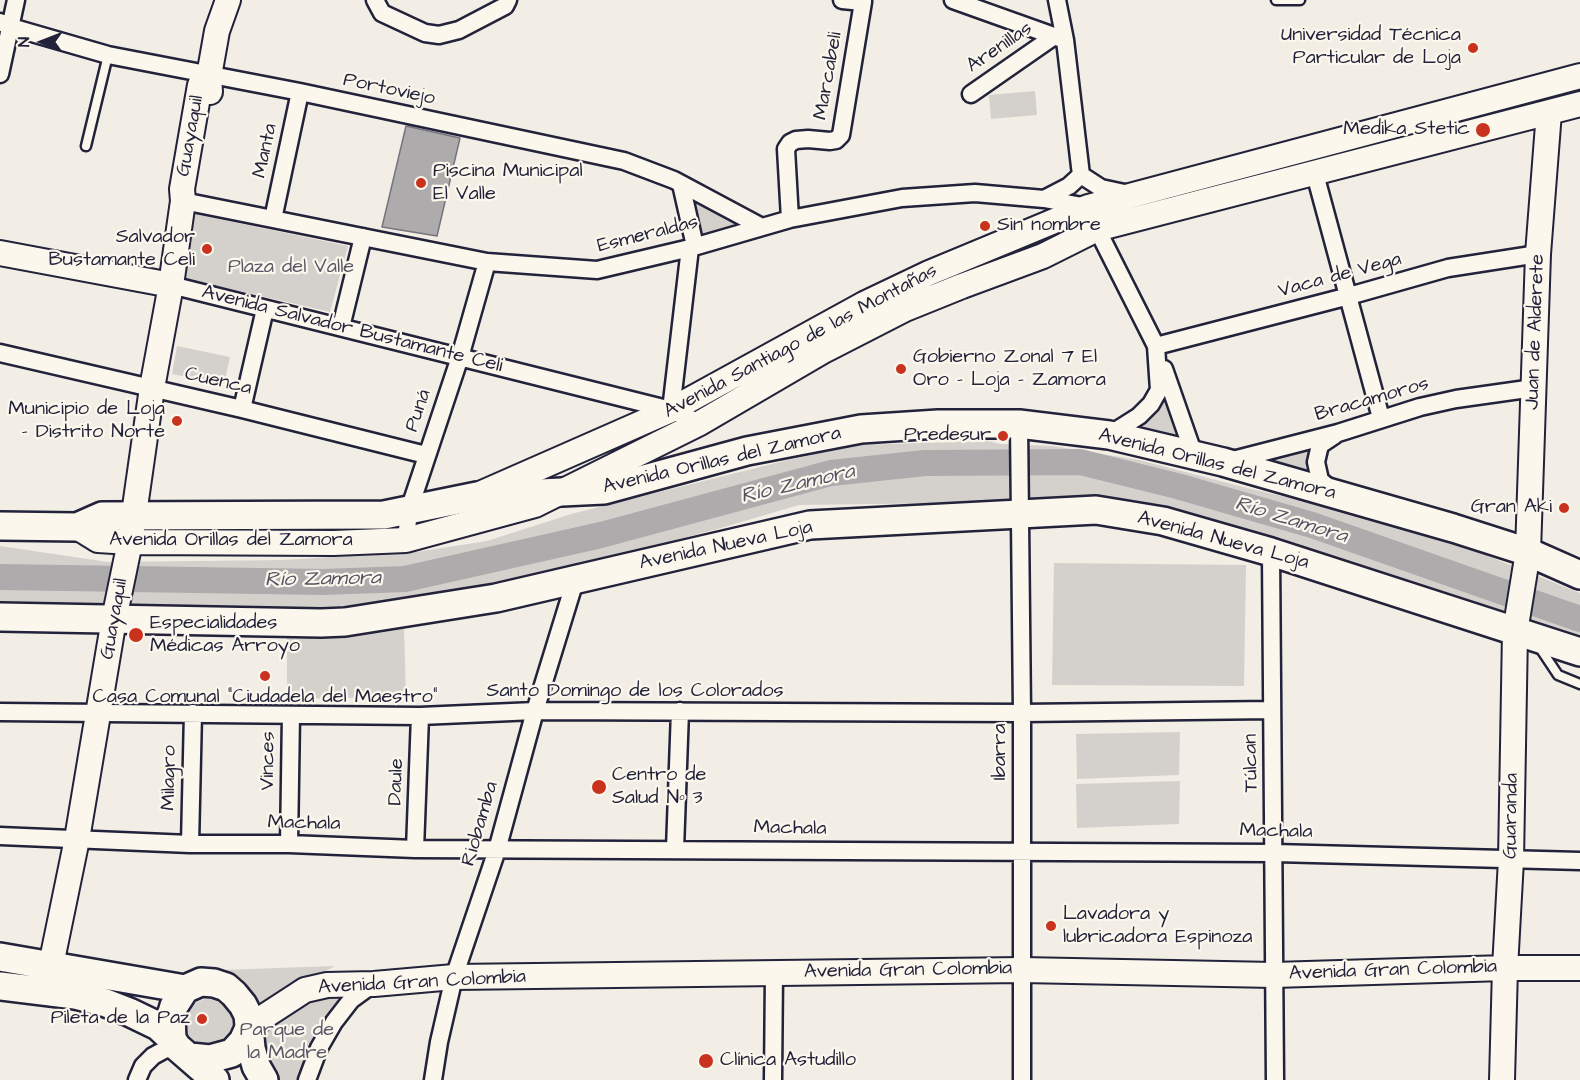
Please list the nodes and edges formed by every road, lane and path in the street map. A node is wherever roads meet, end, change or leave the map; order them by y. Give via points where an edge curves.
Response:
1 (16, 0) edge
2 (228, 0) edge
3 (375, 0) edge
4 (508, 0) edge
5 (842, 0) edge
6 (953, 0) edge
7 (1057, 0) edge
8 (1276, 0) edge
9 (1300, 0) edge
10 (863, 1) edge
11 (5, 25) edge
12 (1059, 39) junction
13 (108, 55) junction
14 (0, 74) edge
15 (209, 76) junction
16 (1580, 76) edge
17 (300, 92) junction
18 (971, 94) dead end
19 (1580, 104) edge
20 (1549, 112) junction
21 (86, 146) dead end
22 (1315, 174) junction
23 (1081, 175) junction
24 (681, 184) junction
25 (1133, 194) junction
26 (1044, 199) junction
27 (183, 201) junction
28 (1093, 218) junction
29 (273, 219) junction
30 (789, 219) junction
31 (760, 226) junction
32 (363, 237) junction
33 (692, 247) junction
34 (0, 253) edge
35 (1538, 254) junction
36 (487, 262) junction
37 (171, 285) junction
38 (1349, 296) junction
39 (265, 309) junction
40 (341, 327) junction
41 (1156, 346) junction
42 (0, 353) edge
43 (460, 357) junction
44 (152, 388) junction
45 (1534, 388) junction
46 (242, 409) junction
47 (671, 410) junction
48 (1381, 418) junction
49 (700, 423) junction
50 (1019, 431) junction
51 (1338, 433) junction
52 (1109, 435) junction
53 (426, 455) junction
54 (1194, 455) junction
55 (1223, 462) junction
56 (562, 492) junction
57 (477, 496) junction
58 (1340, 496) junction
59 (1019, 507) junction
60 (409, 510) junction
61 (0, 526) edge
62 (132, 529) junction
63 (406, 540) junction
64 (1271, 552) junction
65 (1528, 552) junction
66 (1580, 575) edge
67 (575, 581) junction
68 (0, 617) edge
69 (114, 619) junction
70 (1524, 635) junction
71 (1580, 652) edge
72 (1580, 684) edge
73 (1271, 710) junction
74 (535, 711) junction
75 (680, 711) junction
76 (0, 712) edge
77 (99, 713) junction
78 (193, 713) junction
79 (1022, 713) junction
80 (291, 715) junction
81 (420, 716) junction
82 (0, 836) edge
83 (77, 839) junction
84 (190, 844) junction
85 (289, 844) junction
86 (415, 849) junction
87 (675, 849) junction
88 (497, 850) junction
89 (1022, 852) junction
90 (1275, 853) junction
91 (1511, 860) junction
92 (1580, 861) edge
93 (0, 957) edge
94 (51, 965) junction
95 (1505, 968) junction
96 (1580, 968) edge
97 (1022, 970) junction
98 (774, 973) junction
99 (1274, 975) junction
100 (454, 977) junction
101 (374, 984) junction
102 (0, 987) edge
103 (185, 989) junction
104 (248, 1030) junction
105 (180, 1048) junction
106 (137, 1080) edge
107 (215, 1080) edge
108 (264, 1080) edge
109 (307, 1080) edge
110 (433, 1080) edge
111 (773, 1080) edge
112 (1022, 1080) edge
113 (1275, 1080) edge
114 (1502, 1080) edge

1 - 11 street
2 - 15 main road, Guayaquil via 217,31
3 - 4 street via 382,13 424,33 439,35 459,30 505,6
5 - 10 street
6 - 12 street, Arenillas
7 - 12 street
8 - 9 lane
10 - 30 street, Marcabeli via 841,135 830,141 796,140 786,149
11 - 13 street, Portoviejo
11 - 14 street
12 - 18 street, Arenillas
12 - 23 street
13 - 15 street, Portoviejo
13 - 21 lane
15 - 17 street, Portoviejo
15 - 27 main road, Guayaquil via 211,87 191,191
16 - 25 main road, Avenida Santiago de las Montañas
17 - 24 street, Portoviejo via 624,160
17 - 29 street, Manta
19 - 20 main road, Avenida Santiago de las Montañas
20 - 22 main road, Avenida Santiago de las Montañas
20 - 35 main road, Juan de Alderete
22 - 28 main road, Avenida Santiago de las Montañas
22 - 38 street
23 - 25 street via 1101,188
23 - 26 street
24 - 31 street, Portoviejo
24 - 33 street
25 - 28 main road, Avenida Santiago de las Montañas
26 - 28 street, Esmeraldas
26 - 30 street, Esmeraldas via 975,194 902,198
27 - 29 street, Esmeraldas
27 - 37 main road, Guayaquil
28 - 41 street
28 - 47 main road, Avenida Santiago de las Montañas via 929,273
28 - 49 main road, Avenida Santiago de las Montañas via 1043,256 905,309 825,350
29 - 32 street, Esmeraldas
30 - 31 street, Esmeraldas
31 - 33 street, Esmeraldas
32 - 36 street, Esmeraldas
32 - 40 street
33 - 36 street, Esmeraldas via 597,270
33 - 47 street
34 - 37 main road, Avenida Salvador Bustamante Celi
35 - 38 street, Vaca de Vega via 1448,268
35 - 45 main road, Juan de Alderete
36 - 43 street, Puná
37 - 39 street, Avenida Salvador Bustamante Celi
37 - 44 main road, Guayaquil
38 - 41 street, Vaca de Vega
38 - 48 street
39 - 40 street, Avenida Salvador Bustamante Celi
39 - 46 street
40 - 43 street, Avenida Salvador Bustamante Celi
41 - 52 street via 1160,390 1139,416
41 - 54 street
42 - 44 street, Cuenca
43 - 47 street, Avenida Salvador Bustamante Celi
43 - 53 street, Puná
44 - 46 street, Cuenca
44 - 62 main road, Guayaquil
45 - 48 street, Bracamoros via 1419,406
45 - 65 main road, Juan de Alderete
46 - 53 street, Cuenca
47 - 49 street, Avenida Salvador Bustamante Celi
47 - 57 main road, Avenida Santiago de las Montañas
48 - 51 street, Bracamoros
49 - 56 main road, Avenida Santiago de las Montañas
50 - 52 main road, Avenida Orillas del Zamora
50 - 56 main road, Avenida Orillas del Zamora via 938,424 861,429 747,451 604,490
50 - 59 street, Ibarra
51 - 55 street, Bracamoros
51 - 58 street via 1320,445 1316,462 1320,480
52 - 54 main road, Avenida Orillas del Zamora
53 - 60 street, Puná
54 - 55 main road, Avenida Orillas del Zamora
55 - 58 main road, Avenida Orillas del Zamora
56 - 57 main road, Avenida Orillas del Zamora
56 - 63 main road, Avenida Orillas del Zamora via 535,505
57 - 60 main road, Avenida Orillas del Zamora
58 - 65 main road, Avenida Orillas del Zamora
59 - 64 main road, Avenida Nueva Loja via 1096,510 1163,521
59 - 67 main road, Avenida Nueva Loja via 810,525
59 - 79 street, Ibarra
60 - 62 main road, Avenida Orillas del Zamora via 384,515
60 - 63 street, Puná
61 - 62 main road, Avenida Orillas del Zamora via 76,527 102,516
62 - 63 main road, Avenida Orillas del Zamora via 334,543
62 - 69 main road, Guayaquil
64 - 70 main road, Avenida Nueva Loja
64 - 73 street, Túlcan
65 - 66 main road, Avenida Orillas del Zamora
65 - 70 main road, Guaranda
67 - 69 main road, Avenida Nueva Loja via 345,622
67 - 74 street, Riobamba
68 - 69 main road, Avenida Nueva Loja
69 - 77 main road, Guayaquil
70 - 71 main road, Avenida Nueva Loja
70 - 72 lane via 1558,675
70 - 91 main road, Guaranda
73 - 79 street, Santo Domingo de los Colorados
73 - 90 street, Túlcan
74 - 75 street, Santo Domingo de los Colorados
74 - 81 street, Santo Domingo de los Colorados
74 - 88 street, Riobamba
75 - 79 street, Santo Domingo de los Colorados
75 - 87 street
76 - 77 street, Santo Domingo de los Colorados
77 - 78 street, Santo Domingo de los Colorados
77 - 83 main road, Guayaquil
78 - 80 street, Santo Domingo de los Colorados
78 - 84 street, Milagro
79 - 89 street, Ibarra
80 - 81 street, Santo Domingo de los Colorados
80 - 85 street, Vinces
81 - 86 street, Daule
82 - 83 street, Machala
83 - 84 street, Machala
83 - 94 main road, Guayaquil
84 - 85 street, Machala
85 - 86 street, Machala
86 - 88 street, Machala
87 - 88 street, Machala
87 - 89 street, Machala
88 - 100 street, Riobamba
89 - 90 street, Machala
89 - 97 street, Ibarra
90 - 91 street, Machala
90 - 99 street, Túlcan
91 - 92 street, Machala
91 - 95 main road, Guaranda
93 - 94 main road
94 - 103 main road
95 - 96 main road, Avenida Gran Colombia
95 - 99 main road, Avenida Gran Colombia
95 - 114 main road, Guaranda
97 - 98 main road, Avenida Gran Colombia
97 - 99 main road, Avenida Gran Colombia
97 - 112 street, Ibarra
98 - 100 main road, Avenida Gran Colombia
98 - 111 street
99 - 113 street, Túlcan
100 - 101 main road, Avenida Gran Colombia
100 - 110 street, Riobamba
101 - 104 main road, Avenida Gran Colombia via 327,985 305,990
101 - 109 street via 351,1000 334,1022
102 - 105 main road via 75,995 106,1003 158,1026
103 - 104 main road via 201,982 226,987 243,1005
103 - 105 main road via 171,1016
104 - 105 main road via 232,1053 210,1059
104 - 108 main road via 256,1065
105 - 106 street via 153,1056 142,1066
105 - 107 main road

